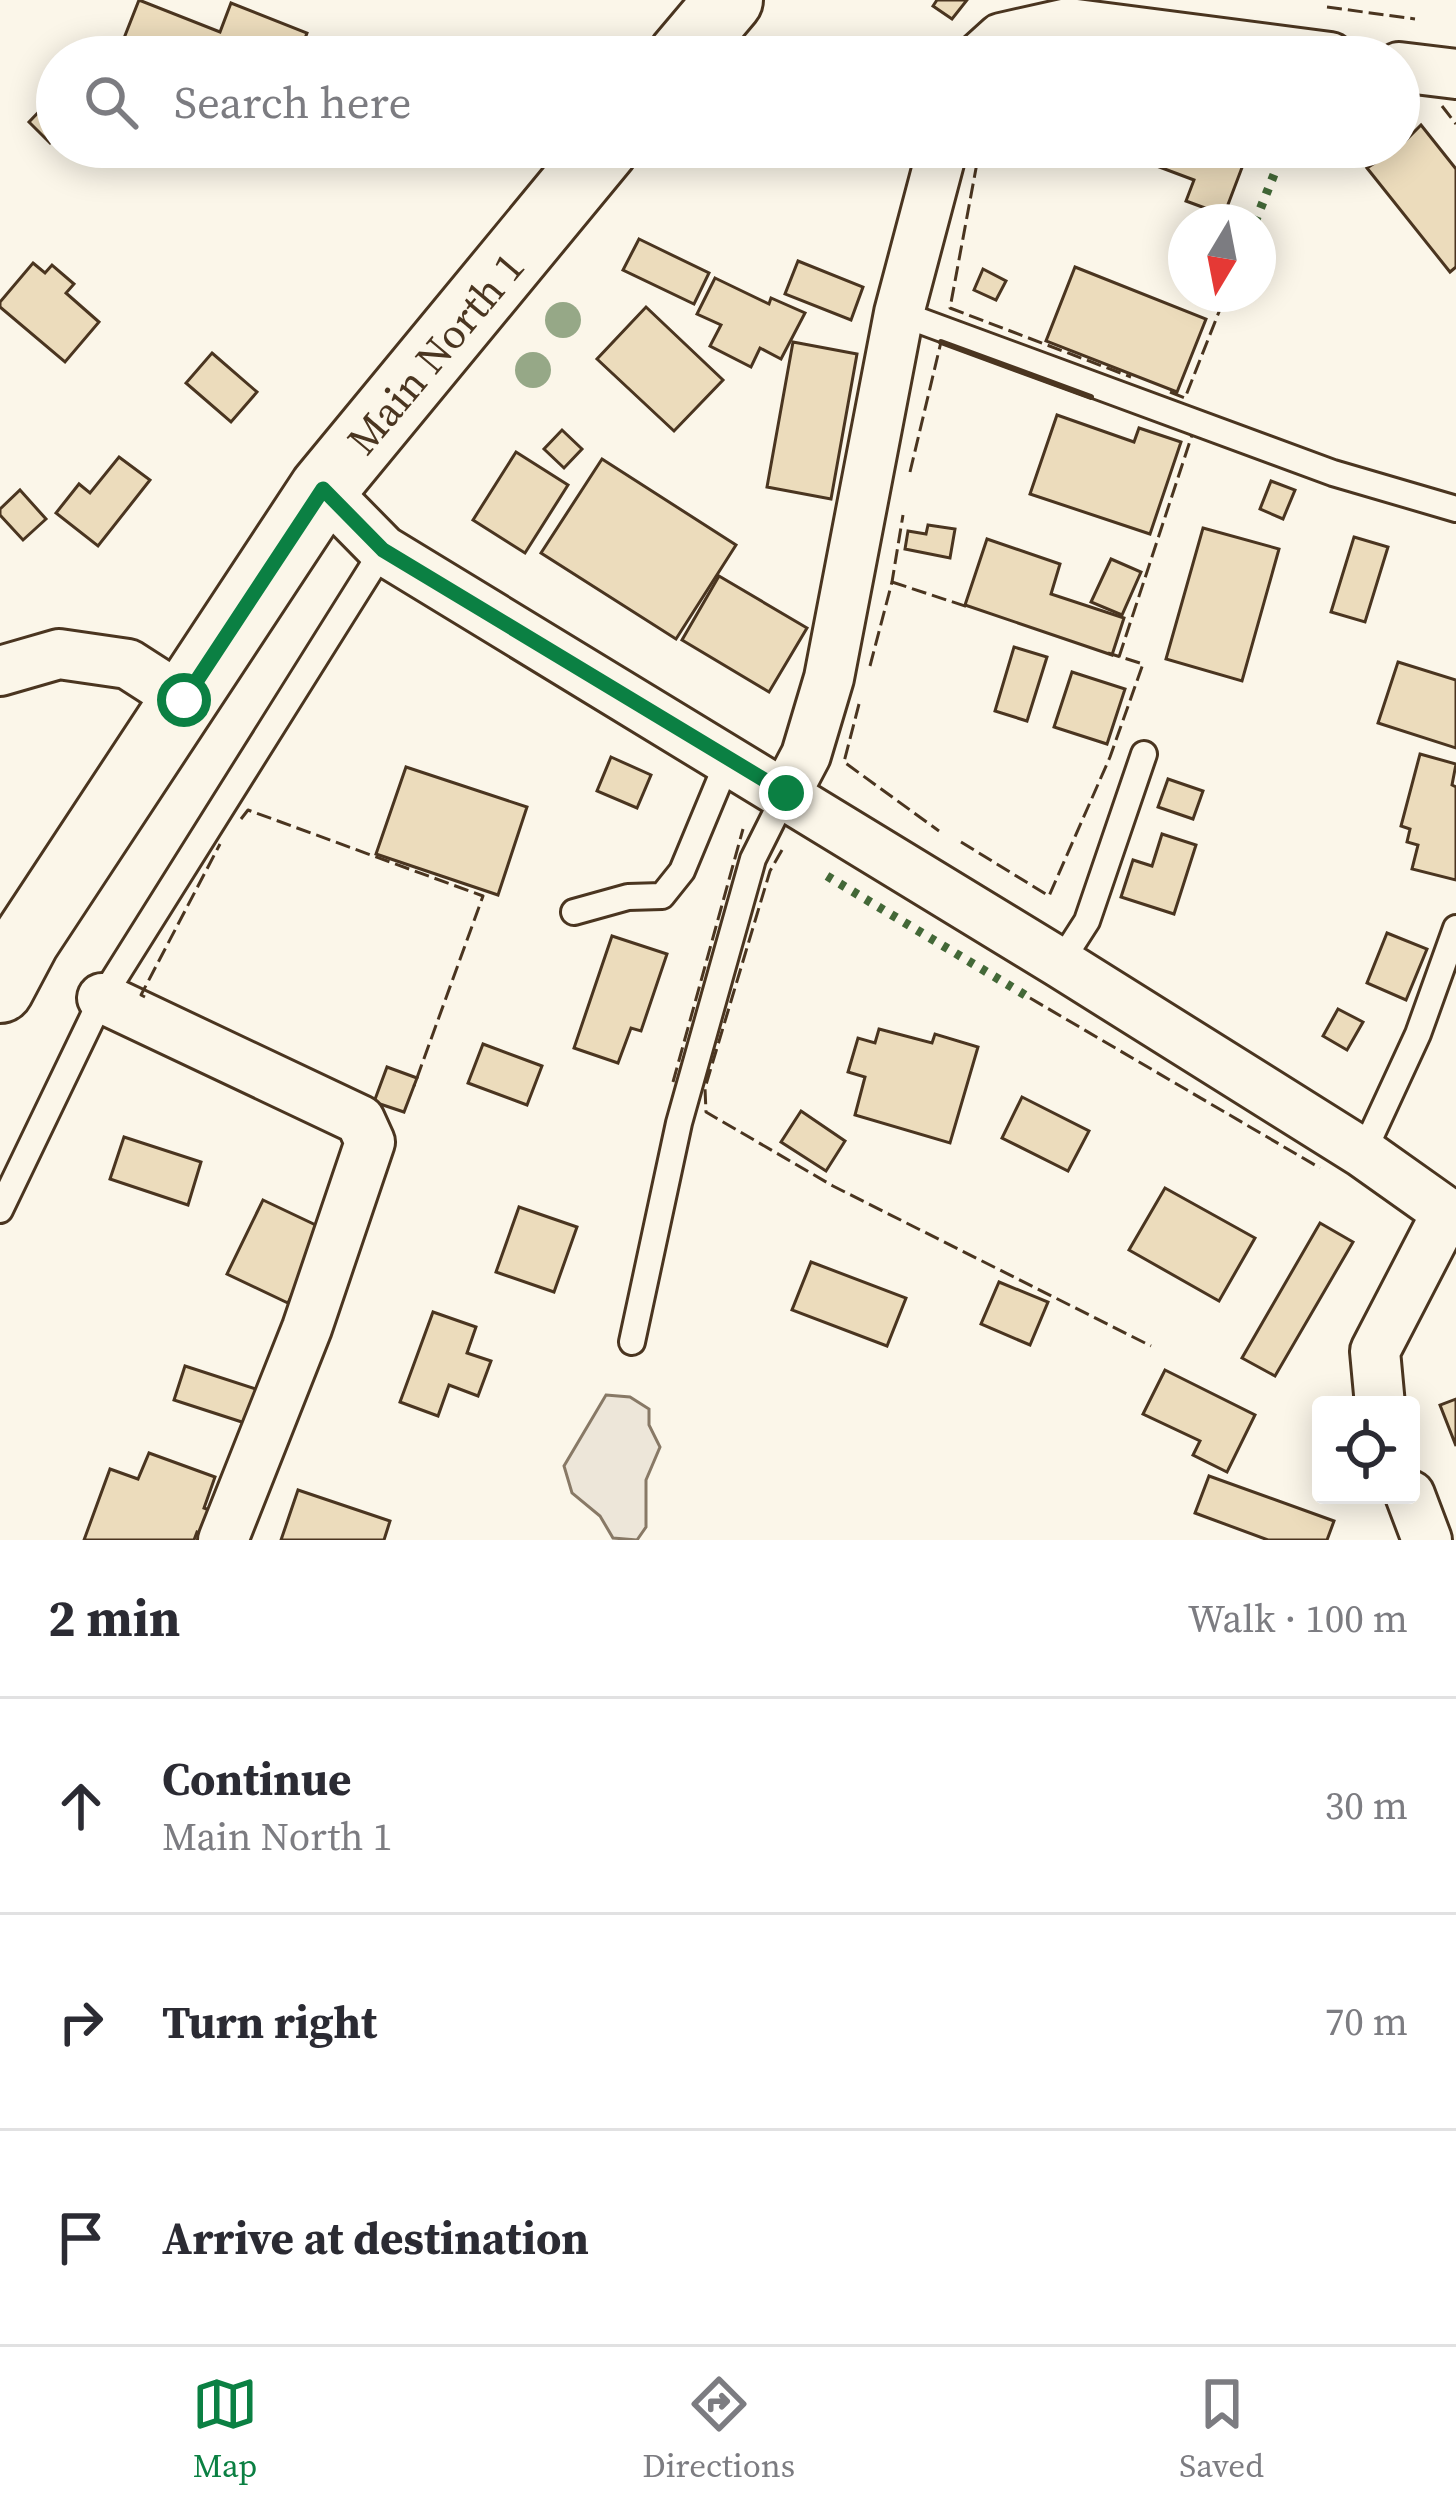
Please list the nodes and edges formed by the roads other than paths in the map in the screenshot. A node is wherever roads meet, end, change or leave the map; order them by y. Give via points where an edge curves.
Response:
1 (729, 0) edge
2 (699, 36) edge
3 (1010, 36) edge
4 (1168, 36) edge
5 (1420, 70) edge
6 (1456, 74) edge
7 (588, 168) edge
8 (937, 168) edge
9 (899, 313) junction
10 (323, 489) junction
11 (1456, 509) edge
12 (383, 550) junction
13 (0, 671) edge
14 (184, 700) junction
15 (1144, 754) dead end
16 (729, 758) junction
17 (786, 793) junction
18 (574, 912) dead end
19 (1456, 928) edge
20 (9, 952) edge
21 (1060, 963) junction
22 (102, 998) junction
23 (1363, 1153) junction
24 (0, 1210) edge
25 (1451, 1215) edge
26 (632, 1342) dead end
27 (1379, 1396) edge
28 (1413, 1504) edge
29 (223, 1540) edge
30 (1427, 1540) edge

1 - 2 main road
3 - 4 street via 1068,23
5 - 6 street
7 - 10 main road, Main North 1
8 - 9 street
9 - 11 lane via 1333,473
9 - 17 street via 829,678
10 - 12 street
10 - 14 main road, Main North 1
12 - 16 street
12 - 22 lane
13 - 14 street via 59,654 128,664
14 - 20 main road, Main North 1
15 - 21 lane via 1087,920
16 - 17 street
16 - 18 lane via 682,871 662,896
17 - 21 street
17 - 26 lane via 753,859 680,1123
19 - 23 lane
21 - 23 street
22 - 24 lane
22 - 29 street via 360,1120 370,1142
23 - 25 street
25 - 27 street via 1375,1351
28 - 30 street

